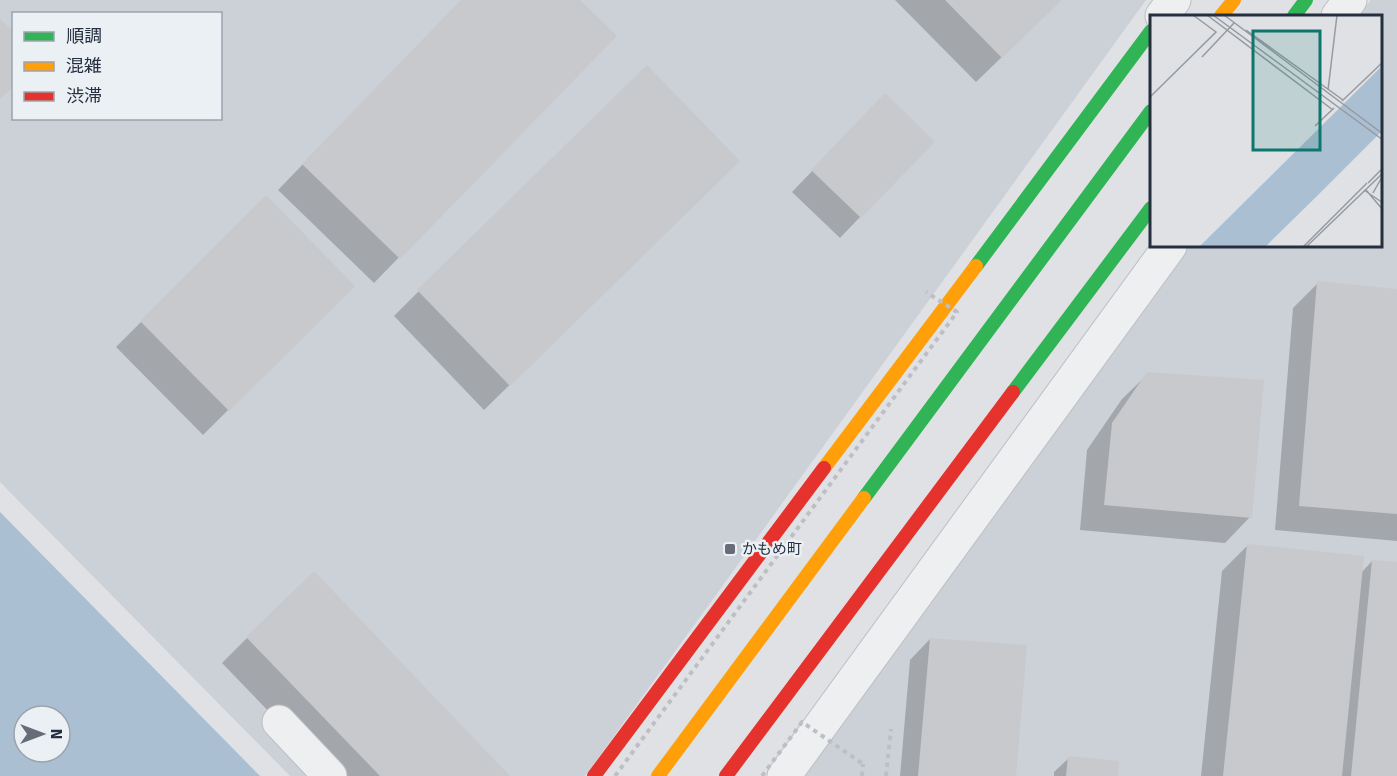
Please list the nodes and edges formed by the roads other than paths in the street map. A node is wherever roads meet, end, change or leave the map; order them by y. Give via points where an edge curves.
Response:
1 (1174, 0) edge
2 (1234, 0) edge
3 (1306, 0) edge
4 (1350, 0) edge
5 (1163, 15) edge
6 (1222, 15) edge
7 (1295, 15) edge
8 (1339, 15) edge
9 (1150, 32) edge
10 (1150, 112) edge
11 (1150, 209) edge
12 (1169, 248) edge
13 (279, 722) dead end
14 (609, 771) edge
15 (330, 776) edge
16 (658, 776) edge
17 (726, 776) edge
18 (784, 776) edge

1 - 5 street
2 - 6 street
3 - 7 street
4 - 8 street
9 - 14 street
10 - 16 street
11 - 17 street
12 - 18 street
13 - 15 street

